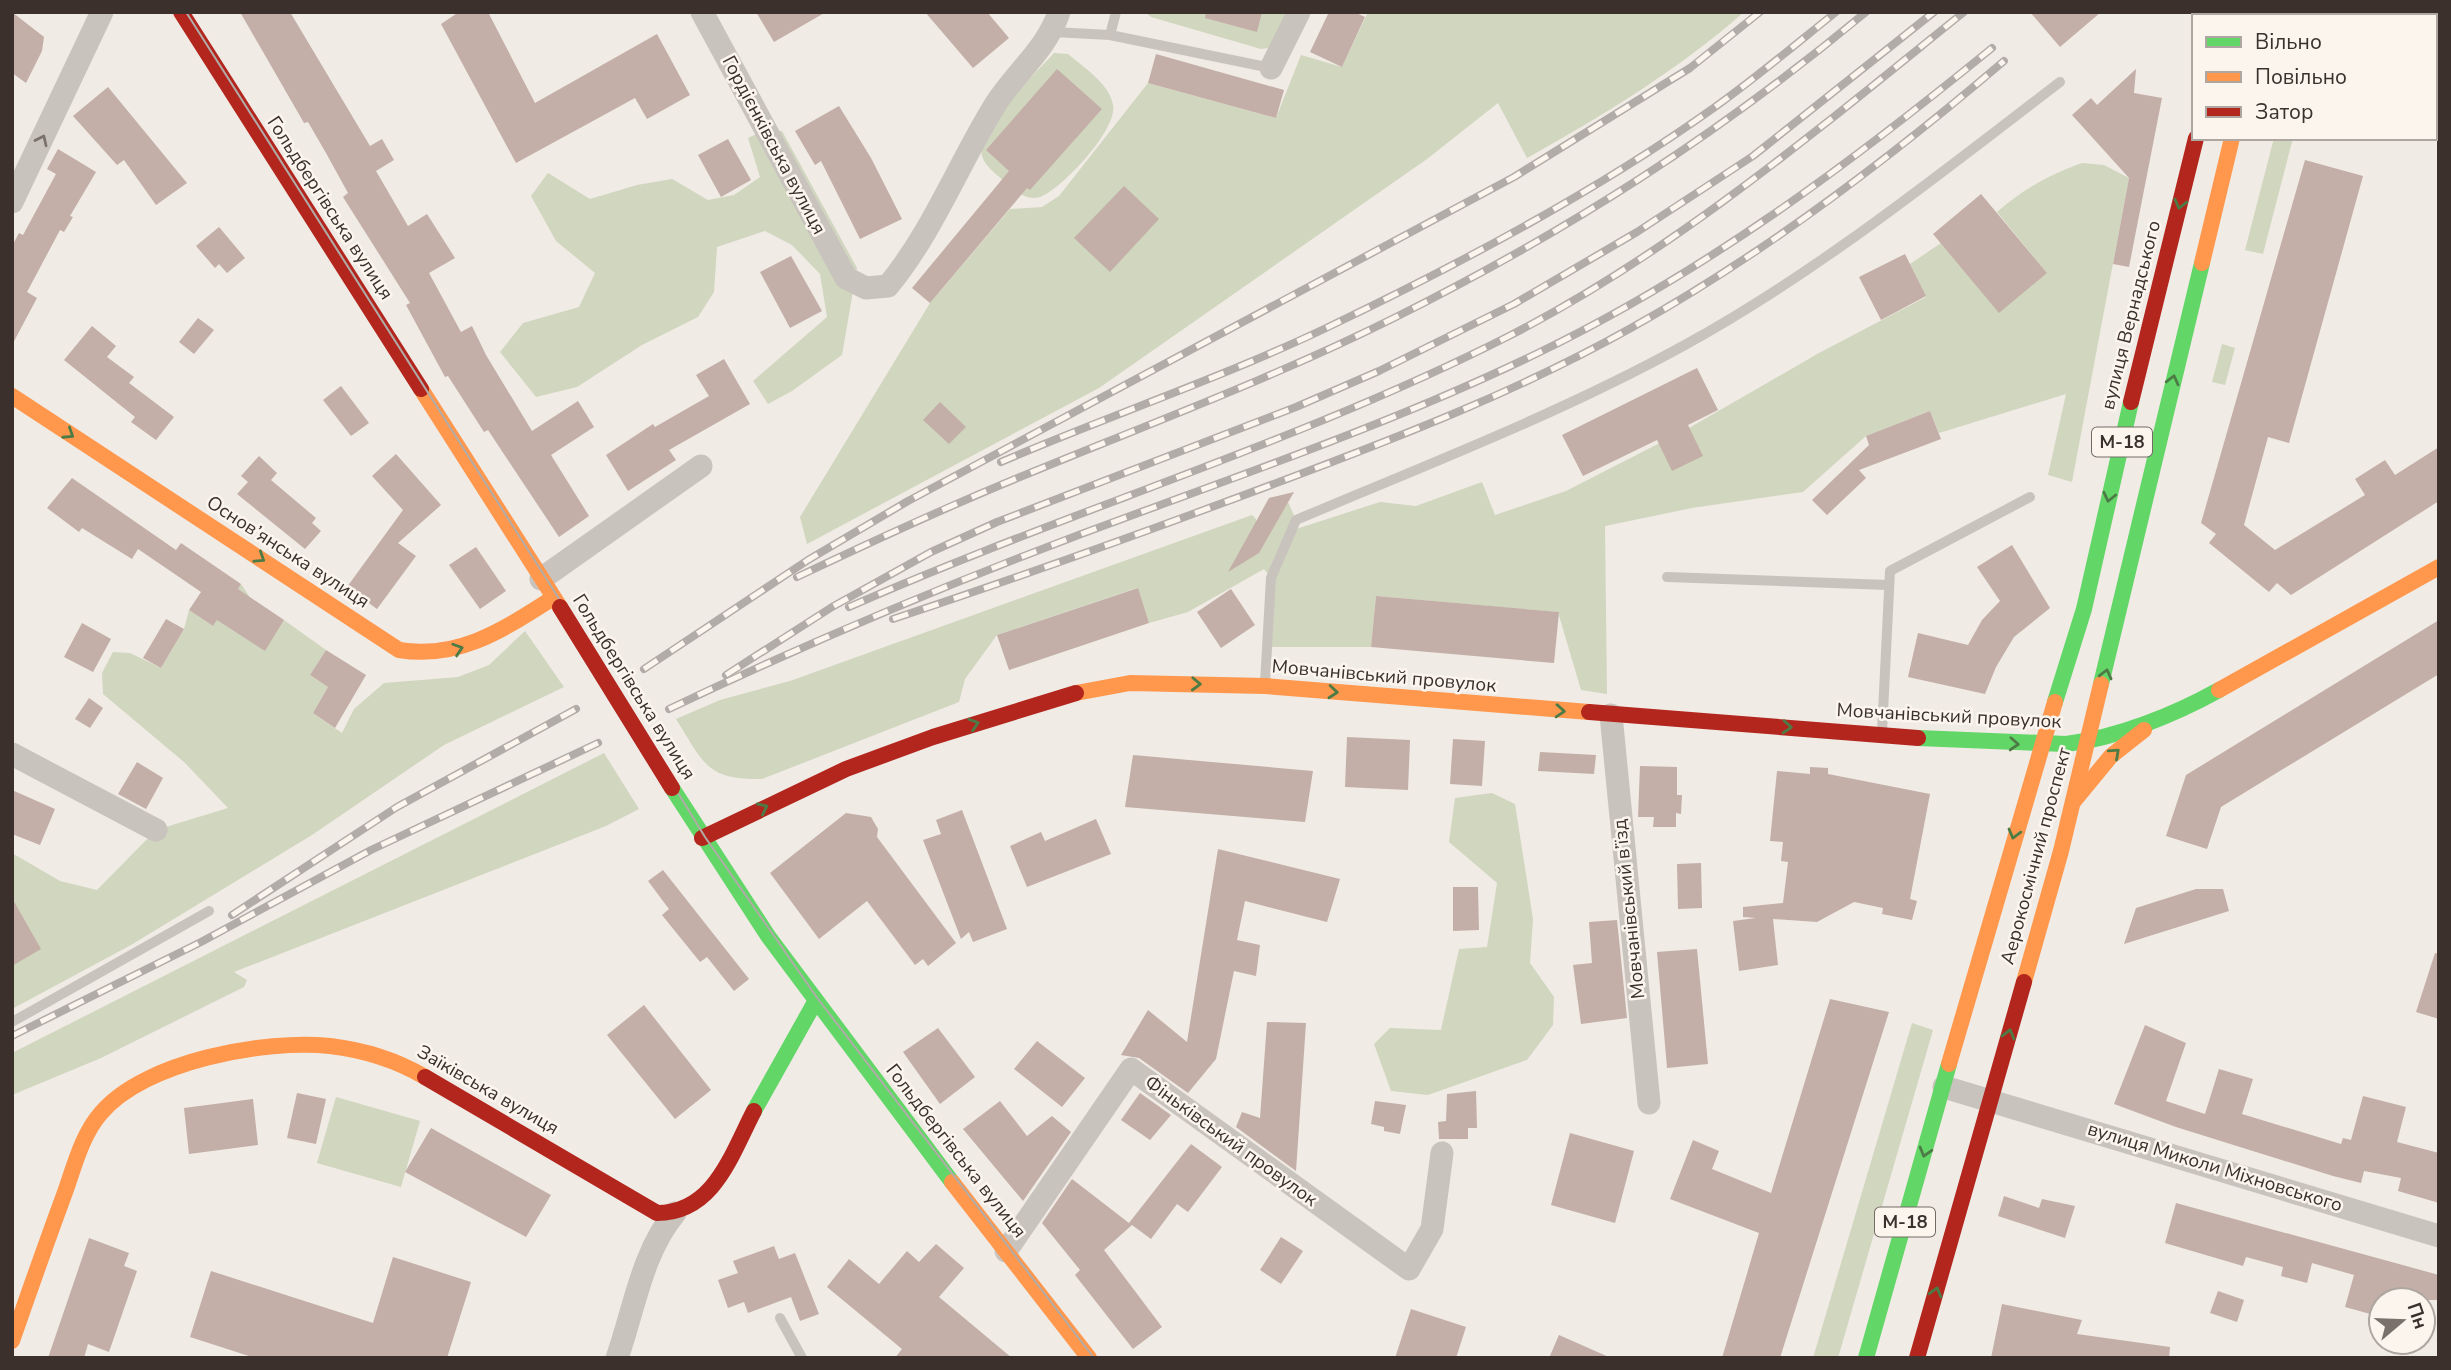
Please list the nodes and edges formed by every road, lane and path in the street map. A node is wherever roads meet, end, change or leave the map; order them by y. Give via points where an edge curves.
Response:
1 (103, 12) edge
2 (181, 12) edge
3 (702, 12) edge
4 (1116, 12) edge
5 (1299, 12) edge
6 (1056, 22) edge
7 (1110, 34) junction
8 (1271, 68) joint
9 (2060, 82) dead end
10 (2196, 140) edge
11 (2232, 140) edge
12 (12, 202) edge
13 (12, 396) edge
14 (701, 466) dead end
15 (2030, 497) dead end
16 (2439, 567) edge
17 (1667, 577) dead end
18 (1888, 585) junction
19 (551, 595) junction
20 (1265, 686) junction
21 (2165, 714) junction
22 (1611, 715) junction
23 (1881, 734) junction
24 (2090, 741) junction
25 (2041, 745) junction
26 (12, 754) edge
27 (2074, 801) junction
28 (156, 830) dead end
29 (702, 838) junction
30 (209, 911) dead end
31 (815, 1002) junction
32 (12, 1022) edge
33 (1944, 1087) junction
34 (1991, 1100) junction
35 (1649, 1103) dead end
36 (1442, 1153) dead end
37 (675, 1213) junction
38 (2439, 1236) edge
39 (1006, 1251) junction
40 (780, 1318) dead end
41 (12, 1341) edge
42 (617, 1358) edge
43 (802, 1358) edge
44 (1089, 1358) edge
45 (1866, 1358) edge
46 (1917, 1358) edge

12 -> 1 street
2 - 19 main road, Гольдбергівська вулиця
3 - 6 street, Гордієнківська вулиця via 846,278 866,288 888,286 914,254 996,104
4 - 7 lane
5 - 8 street
6 - 7 lane
7 - 8 lane
9 - 20 lane via 1833,253 1683,346 1586,395 1296,520 1271,578
10 -> 25 main road, вулиця Вернадського / М-18 via 2084,610
24 -> 11 main road, М-18
13 -> 19 main road, Основ’янська вулиця via 400,650 439,654 463,648 503,630
14 - 19 street
15 - 18 lane via 1890,571
16 - 21 main road, Аерокосмічний проспект via 2203,699
17 - 18 lane
18 - 23 lane
19 - 29 main road, Гольдбергівська вулиця, bridge
20 -> 22 main road, Мовчанівський провулок
29 -> 20 main road, Мовчанівський провулок via 846,769 1074,693 1130,683
21 - 24 main road, Аерокосмічний проспект
27 -> 21 main road via 2111,756
22 -> 23 main road, Мовчанівський провулок
22 - 35 street, Мовчанівський в’їзд
23 -> 25 main road, Мовчанівський провулок
24 - 25 main road, Мовчанівський провулок
24 - 27 main road, Аерокосмічний проспект / М-18
25 -> 33 main road, Аерокосмічний проспект / М-18
26 - 28 street
34 -> 27 main road, Аерокосмічний проспект / М-18
29 - 31 main road, Гольдбергівська вулиця
30 - 32 lane
31 - 37 main road via 721,1174 701,1201
31 - 39 main road, Гольдбергівська вулиця
33 - 34 street, вулиця Миколи Міхновського
33 -> 45 main road, Аерокосмічний проспект / М-18
34 - 38 street, вулиця Миколи Міхновського
46 -> 34 main road, Аерокосмічний проспект / М-18
36 - 39 street, Фіньківський провулок via 1432,1229 1409,1269 1131,1069
37 - 41 main road, Заїківська вулиця via 657,1213 403,1064 363,1050 318,1044 204,1059 164,1073 102,1110 83,1141
37 - 42 street via 652,1250
39 - 44 main road, Гольдбергівська вулиця
40 - 43 lane

